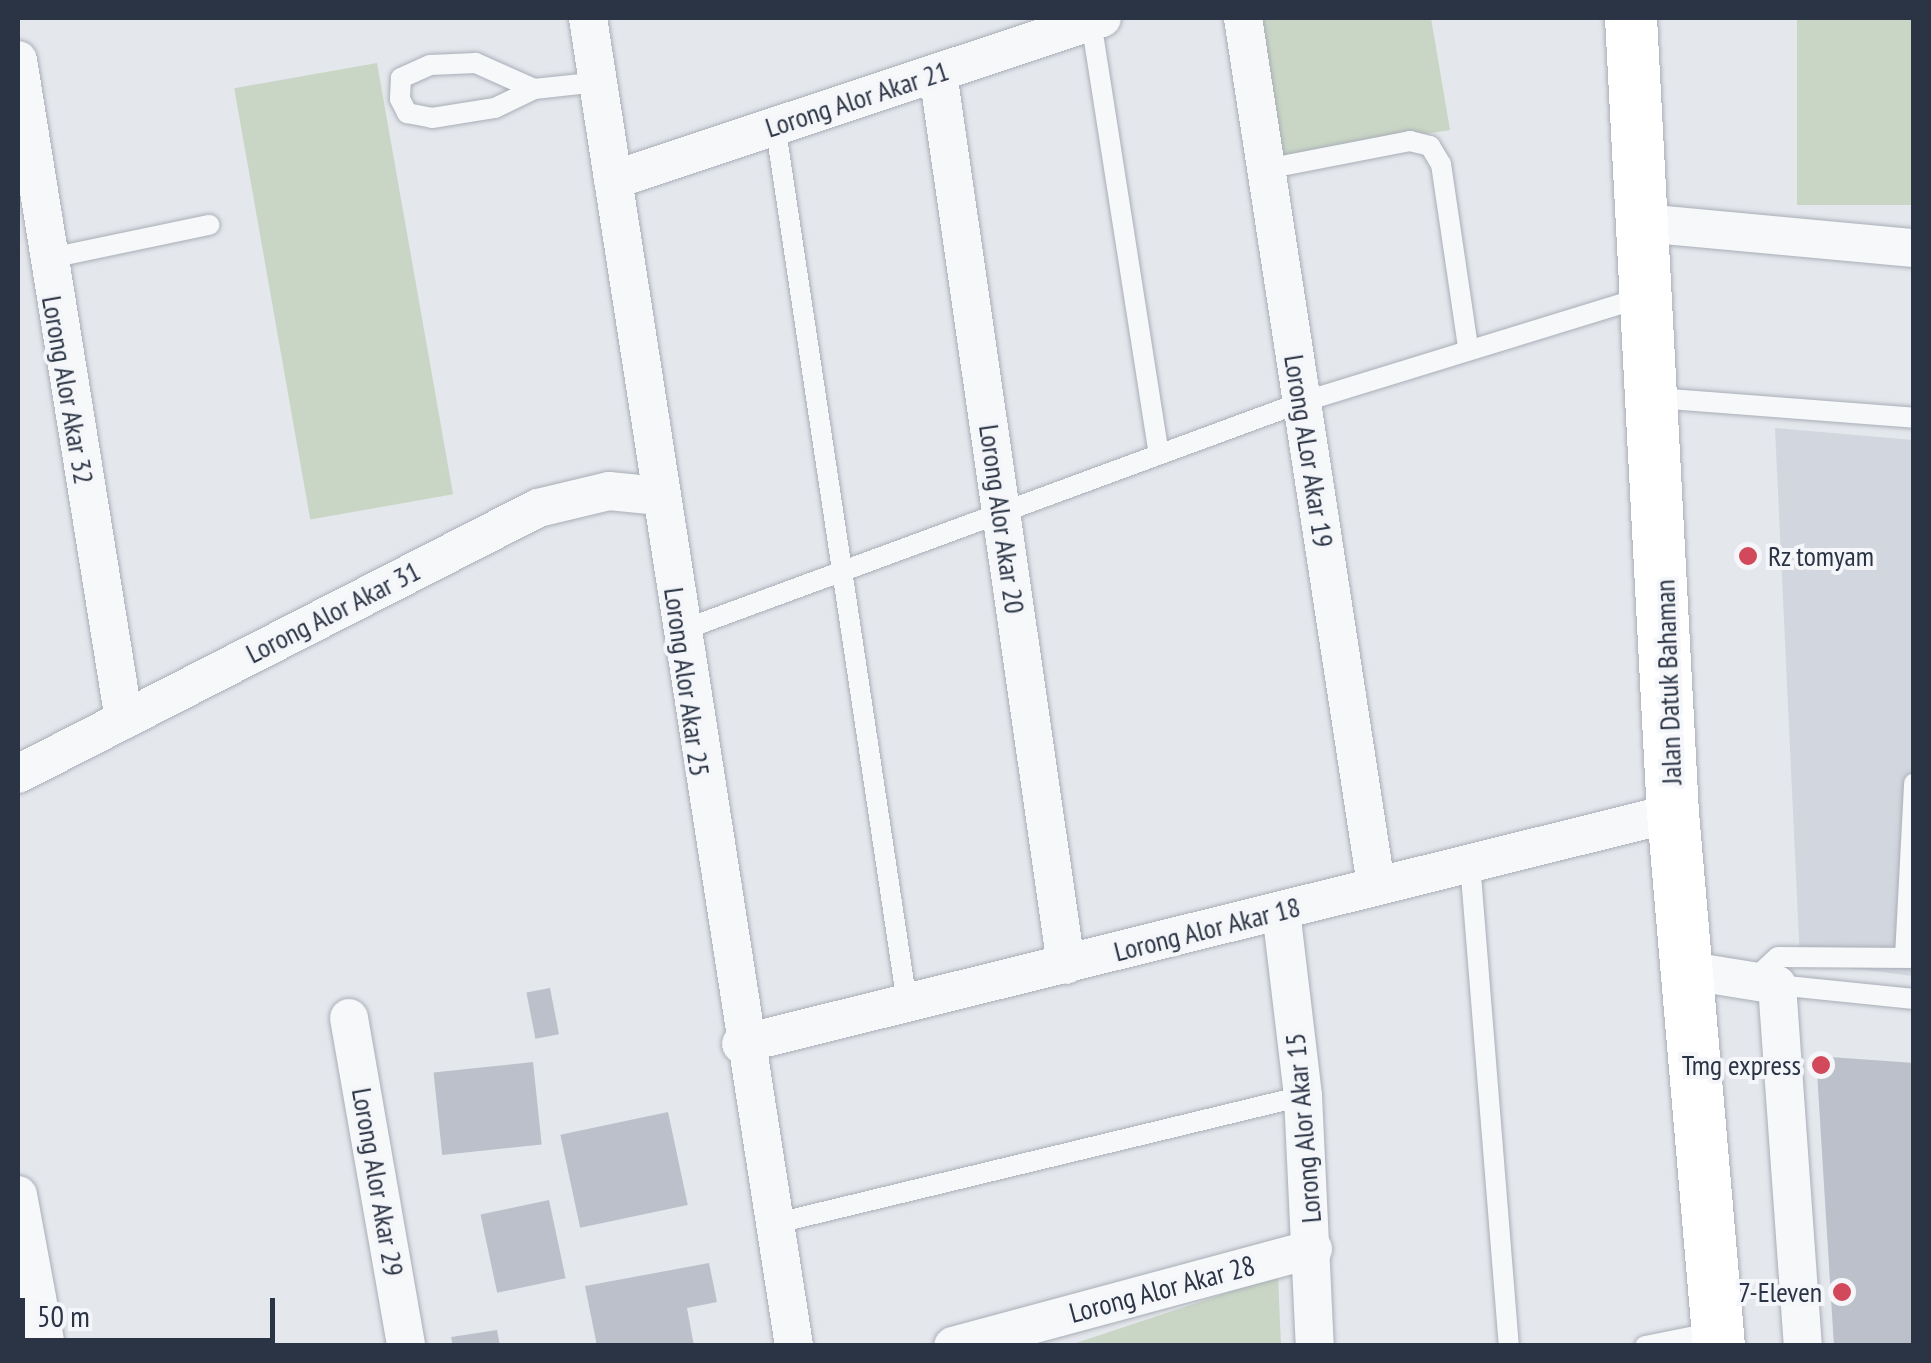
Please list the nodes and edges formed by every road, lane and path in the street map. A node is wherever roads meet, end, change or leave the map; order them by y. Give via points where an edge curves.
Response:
1 (588, 18) edge
2 (1243, 18) edge
3 (1630, 18) edge
4 (1096, 19) edge
5 (18, 60) edge
6 (938, 74) junction
7 (598, 82) junction
8 (534, 88) junction
9 (775, 124) junction
10 (1266, 169) junction
11 (613, 180) junction
12 (1643, 223) junction
13 (208, 225) dead end
14 (1914, 248) edge
15 (46, 260) junction
16 (1651, 295) junction
17 (1468, 346) junction
18 (1657, 398) junction
19 (1302, 402) junction
20 (1914, 418) edge
21 (1160, 454) junction
22 (660, 496) junction
23 (1001, 510) junction
24 (842, 564) junction
25 (680, 631) junction
26 (124, 720) junction
27 (18, 774) edge
28 (1914, 783) edge
29 (1674, 813) junction
30 (1470, 863) junction
31 (1376, 885) junction
32 (1281, 911) junction
33 (1910, 958) edge
34 (1066, 965) junction
35 (1684, 970) junction
36 (1764, 983) junction
37 (1914, 999) edge
38 (907, 1003) junction
39 (349, 1018) dead end
40 (741, 1044) junction
41 (1302, 1096) junction
42 (18, 1195) edge
43 (773, 1224) junction
44 (1313, 1249) junction
45 (1718, 1339) edge
46 (46, 1346) edge
47 (406, 1346) edge
48 (794, 1346) edge
49 (953, 1346) edge
50 (1314, 1346) edge
51 (1509, 1346) edge
52 (1645, 1346) edge
53 (1803, 1346) edge

1 - 7 street, Lorong Alor Akar 25
2 - 10 street, Lorong ALor Akar 19
3 - 12 street, Jalan Datuk Bahaman
4 - 6 street, Lorong Alor Akar 21
4 - 21 lane
5 - 15 street, Lorong Alor Akar 32
6 - 9 street, Lorong Alor Akar 21
6 - 23 street, Lorong Alor Akar 20
7 - 8 lane
7 - 11 street, Lorong Alor Akar 25
8 - 8 lane via 495,108 432,118 407,113 400,99 401,78 430,66 476,63
9 - 11 street, Lorong Alor Akar 21
9 - 24 lane
10 - 17 lane via 1410,142 1430,146 1441,164
10 - 19 street, Lorong ALor Akar 19
11 - 22 street, Lorong Alor Akar 25
12 - 14 street
12 - 16 street, Jalan Datuk Bahaman
13 - 15 lane
15 - 26 street, Lorong Alor Akar 32
16 - 17 lane
16 - 18 street, Jalan Datuk Bahaman
17 - 19 lane
18 - 20 lane
18 - 29 street, Jalan Datuk Bahaman
19 - 21 lane
19 - 31 street, Lorong ALor Akar 19
21 - 23 lane
22 - 25 street, Lorong Alor Akar 25
22 - 26 street, Lorong Alor Akar 31 via 609,490 538,508
23 - 24 lane
23 - 34 street, Lorong Alor Akar 20
24 - 25 lane
24 - 38 lane
25 - 40 street, Lorong Alor Akar 25
26 - 27 street, Lorong Alor Akar 31
28 - 33 lane
29 - 30 street, Lorong Alor Akar 18
29 - 35 street, Jalan Datuk Bahaman
30 - 31 street, Lorong Alor Akar 18
30 - 51 lane
31 - 32 street, Lorong Alor Akar 18
32 - 34 street, Lorong Alor Akar 18
32 - 41 street, Lorong Alor Akar 15
33 - 36 lane via 1778,957
34 - 38 street, Lorong Alor Akar 18
35 - 36 street
35 - 45 street, Jalan Datuk Bahaman
36 - 37 lane
36 - 53 street
38 - 40 street, Lorong Alor Akar 18
39 - 47 street, Lorong Alor Akar 29
40 - 43 street, Lorong Alor Akar 25
41 - 43 lane
41 - 44 street, Lorong Alor Akar 15
42 - 46 street
43 - 48 street, Lorong Alor Akar 25
44 - 49 street, Lorong Alor Akar 28
44 - 50 street, Lorong Alor Akar 15
45 - 52 lane

